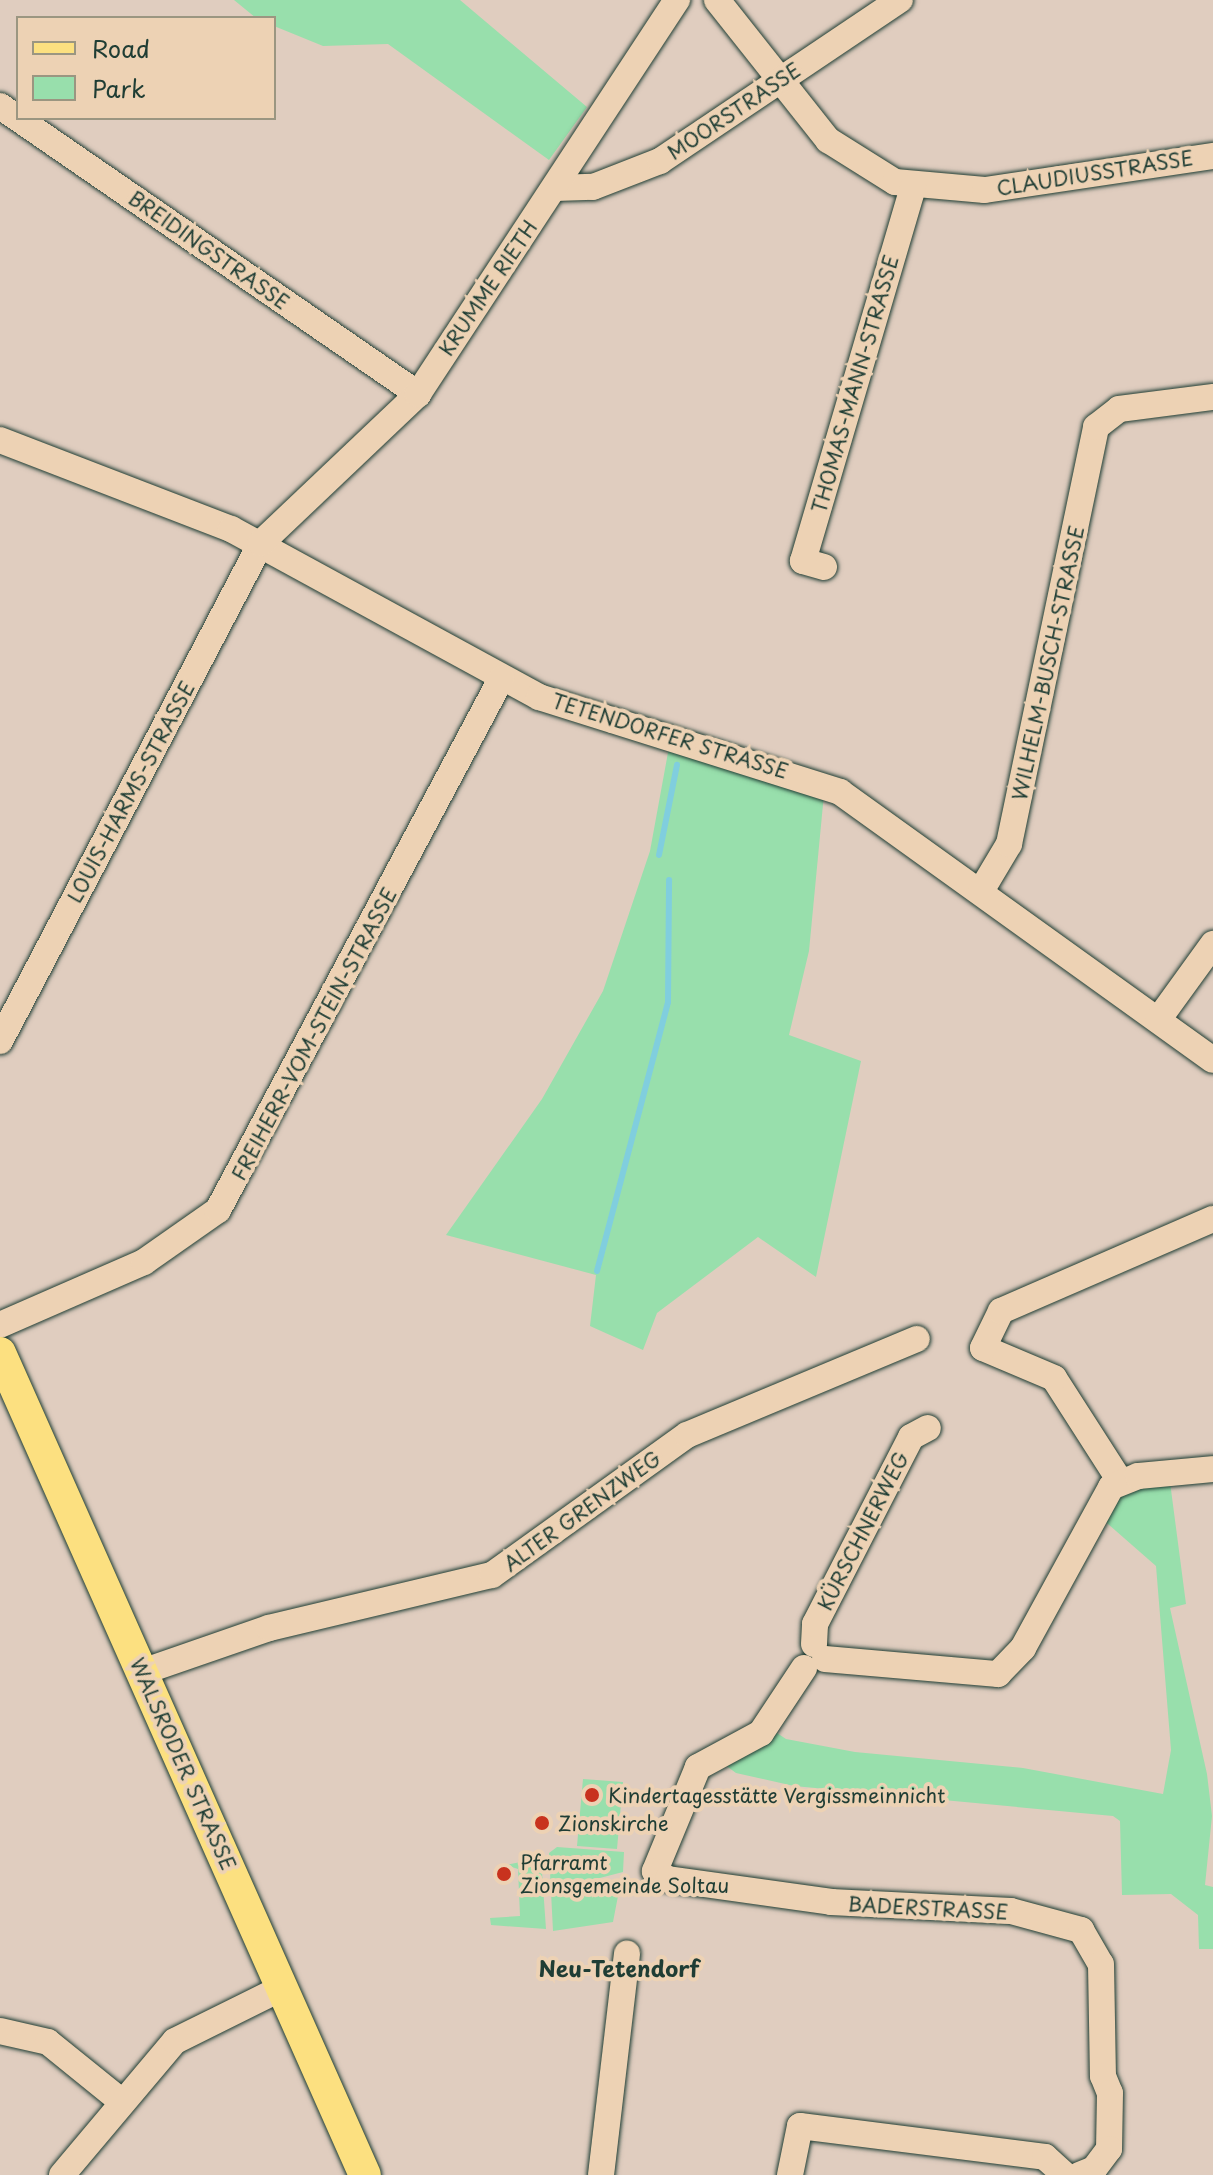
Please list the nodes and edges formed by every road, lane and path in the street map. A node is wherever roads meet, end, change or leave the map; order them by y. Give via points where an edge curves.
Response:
1 (677, 0) edge
2 (717, 0) edge
3 (900, 0) edge
4 (777, 81) junction
5 (20, 120) edge
6 (1213, 156) edge
7 (913, 187) junction
8 (555, 188) junction
9 (418, 394) junction
10 (1213, 397) edge
11 (0, 440) edge
12 (261, 543) junction
13 (824, 567) dead end
14 (501, 679) junction
15 (981, 891) junction
16 (1213, 944) edge
17 (1158, 1020) junction
18 (0, 1041) edge
19 (1213, 1060) edge
20 (1213, 1219) edge
21 (0, 1325) edge
22 (917, 1339) dead end
23 (0, 1353) edge
24 (928, 1428) dead end
25 (1213, 1469) edge
26 (1120, 1481) junction
27 (814, 1657) junction
28 (142, 1672) junction
29 (692, 1780) joint
30 (627, 1954) dead end
31 (282, 1988) junction
32 (0, 2031) edge
33 (121, 2101) junction
34 (62, 2175) edge
35 (365, 2175) edge
36 (601, 2175) edge
37 (790, 2175) edge
38 (1065, 2175) edge
39 (1079, 2175) edge

1 - 8 street, KRUMME RIETH
2 - 4 street, CLAUDIUSSTRASSE
3 - 4 street, MOORSTRASSE
4 - 7 street, CLAUDIUSSTRASSE via 843,153
4 - 8 street, MOORSTRASSE via 650,167 593,187
5 - 9 street, BREIDINGSTRASSE
6 - 7 street, CLAUDIUSSTRASSE via 985,190
7 - 13 street, THOMAS-MANN-STRASSE via 803,561
8 - 9 street, KRUMME RIETH
9 - 12 street, KRUMME RIETH
10 - 15 street, WILHELM-BUSCH-STRASSE via 1119,409 1096,427 1007,853
11 - 12 street, TETENDORFER STRASSE
12 - 14 street, TETENDORFER STRASSE
12 - 18 street, LOUIS-HARMS-STRASSE
14 - 15 street, TETENDORFER STRASSE via 597,719 812,779 875,814
14 - 21 street, FREIHERR-VOM-STEIN-STRASSE via 218,1210 144,1262
15 - 17 street, TETENDORFER STRASSE
16 - 17 street
17 - 19 street, TETENDORFER STRASSE
20 - 26 street via 1001,1311 983,1348 1054,1378
22 - 28 street, ALTER GRENZWEG via 687,1435 492,1575 269,1628
23 - 28 main road, WALSRODER STRASSE
24 - 27 street, KÜRSCHNERWEG via 911,1437 815,1624
25 - 26 street
26 - 27 street via 1101,1499 1023,1648 998,1674
27 - 29 street, KÜRSCHNERWEG via 761,1733 707,1759
28 - 31 main road, WALSRODER STRASSE
29 - 39 street, BADERSTRASSE via 655,1858 661,1876 831,1902 1011,1911 1081,1930 1101,1964 1103,2076 1110,2093 1109,2149 1100,2165
30 - 36 street
31 - 33 street via 175,2041
31 - 35 main road, WALSRODER STRASSE
32 - 33 street via 48,2042
33 - 34 street
37 - 38 street via 800,2126 1045,2157

